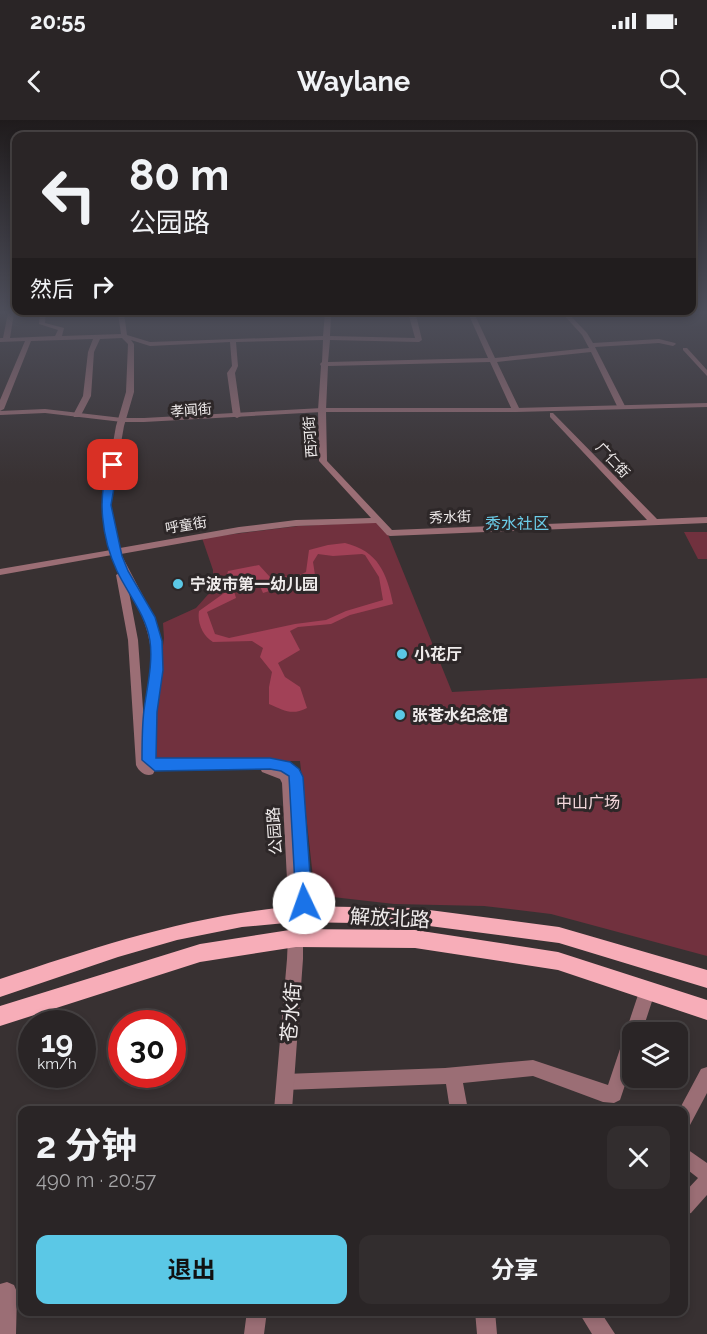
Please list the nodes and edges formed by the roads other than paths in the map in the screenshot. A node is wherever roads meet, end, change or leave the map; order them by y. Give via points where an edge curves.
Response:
1 (15, 370) edge
2 (89, 370) edge
3 (130, 370) edge
4 (233, 370) edge
5 (323, 370) edge
6 (497, 370) edge
7 (604, 370) edge
8 (0, 384) edge
9 (9, 384) junction
10 (707, 405) edge
11 (621, 406) junction
12 (516, 410) junction
13 (0, 411) edge
14 (707, 411) edge
15 (322, 412) junction
16 (77, 415) junction
17 (237, 416) junction
18 (553, 416) junction
19 (0, 419) edge
20 (121, 423) junction
21 (379, 520) junction
22 (707, 520) edge
23 (655, 523) junction
24 (390, 533) joint
25 (116, 550) junction
26 (0, 572) edge
27 (296, 914) junction
28 (296, 938) junction
29 (707, 980) edge
30 (0, 988) edge
31 (648, 989) junction
32 (707, 1010) edge
33 (0, 1016) edge
34 (638, 1022) edge
35 (622, 1070) edge
36 (453, 1075) junction
37 (707, 1075) edge
38 (285, 1082) junction
39 (283, 1106) edge
40 (458, 1106) edge
41 (688, 1111) edge
42 (688, 1159) edge
43 (707, 1174) edge
44 (707, 1182) edge
45 (688, 1202) edge
46 (0, 1294) edge
47 (256, 1316) edge
48 (485, 1316) edge
49 (592, 1316) edge
50 (6, 1334) edge
51 (254, 1334) edge
52 (487, 1334) edge
53 (605, 1334) edge

1 - 9 street
2 - 16 street via 87,396
3 - 20 street via 130,393
4 - 17 street
5 - 15 street, 西河街
6 - 12 street
7 - 11 street
8 - 9 street
9 - 13 street
10 - 11 street, 孝闻街
11 - 12 street, 孝闻街
12 - 15 street, 孝闻街
13 - 16 street, 孝闻街
14 - 18 street, 孝闻街
15 - 17 street, 孝闻街
15 - 18 street, 孝闻街
15 - 20 street, 孝闻街
15 - 21 street, 西河街 via 323,461
16 - 20 street, 孝闻街
17 - 20 street, 孝闻街
18 - 23 street, 广仁街
19 - 20 street, 孝闻街
20 - 25 street via 106,505
21 - 24 street, 西河街
21 - 25 street, 呼童街 via 296,523
22 - 23 street, 秀水街
23 - 24 street, 秀水街
25 - 26 street, 呼童街
25 - 27 street, 公园路 via 134,640 142,765 148,771 254,769 284,776 288,783
25 - 27 street, 公园路 via 149,617 156,641 149,760 155,765 270,763 294,772 304,903
27 - 28 street, 苍水街
27 - 29 main road, 解放北路 via 414,916 559,935
27 - 30 main road, 解放北路 via 242,919 177,932
28 - 31 main road, 解放北路 via 415,939 558,961
28 - 33 main road, 解放北路 via 200,953
28 - 38 street, 苍水街
31 - 32 main road, 解放北路
31 - 34 street
35 - 36 street via 614,1094 603,1094 533,1068
36 - 38 street
36 - 40 street
37 - 41 street
38 - 39 street, 苍水街
42 - 43 street
44 - 45 street
46 - 50 street via 7,1292
47 - 51 street
48 - 52 street
49 - 53 street

